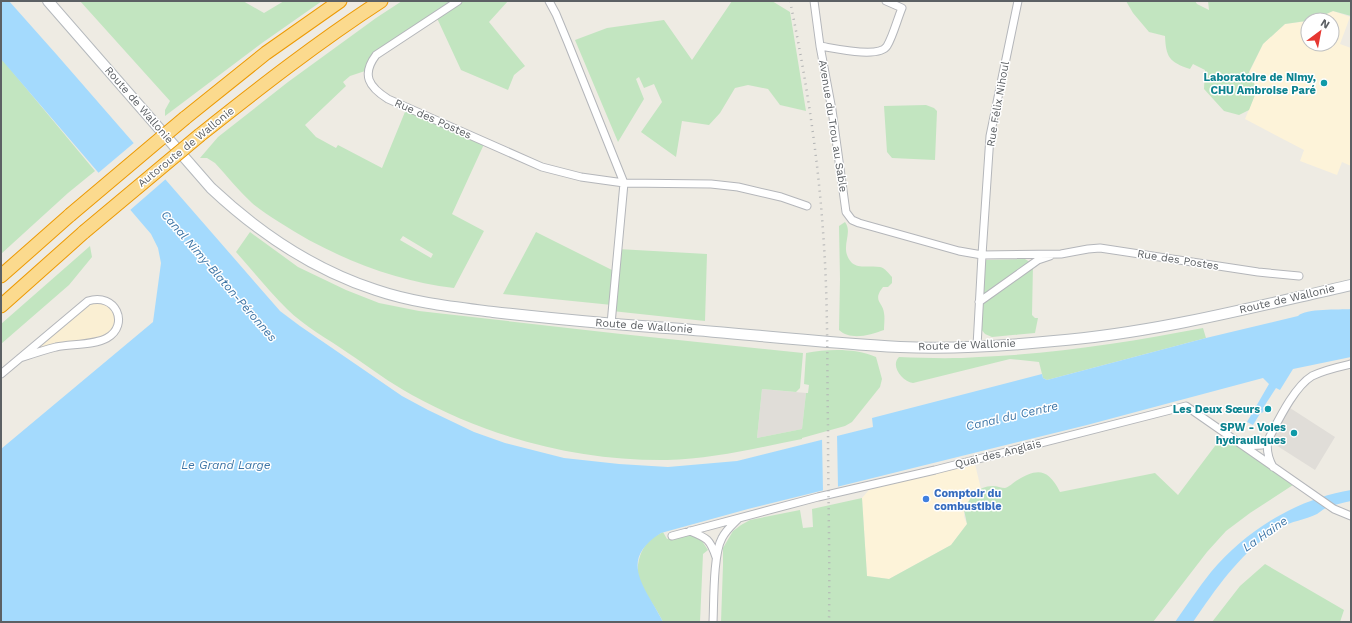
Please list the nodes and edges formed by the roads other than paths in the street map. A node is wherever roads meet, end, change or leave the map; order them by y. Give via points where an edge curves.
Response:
1 (48, 1) edge
2 (340, 1) edge
3 (381, 1) edge
4 (458, 1) edge
5 (549, 1) edge
6 (814, 1) edge
7 (886, 1) edge
8 (1018, 1) edge
9 (820, 46) junction
10 (624, 183) junction
11 (807, 206) dead end
12 (880, 229) joint
13 (1058, 254) junction
14 (982, 255) junction
15 (1, 276) edge
16 (1299, 276) dead end
17 (1351, 285) edge
18 (979, 302) junction
19 (1, 306) edge
20 (611, 324) junction
21 (977, 346) junction
22 (20, 358) junction
23 (1351, 364) edge
24 (1, 374) edge
25 (1268, 440) junction
26 (1244, 446) junction
27 (1273, 467) junction
28 (1351, 516) edge
29 (742, 517) junction
30 (690, 531) junction
31 (672, 536) dead end
32 (716, 558) junction
33 (713, 622) edge

1 - 20 main road, Route de Wallonie via 212,188 236,212 291,251 346,278 408,299 443,306
2 - 15 highway, Autoroute de Wallonie, bridge via 184,118
3 - 19 highway, Autoroute de Wallonie, bridge via 281,71 200,135 84,232
4 - 10 street, Rue des Postes via 376,55 368,70 368,79 374,87 388,98 542,167 581,177
5 - 10 street
6 - 9 street, Avenue du Trou au Sable
7 - 9 street via 902,8 886,48 877,52
8 - 14 street, Rue Félix Nihoul via 990,136
9 - 12 street, Avenue du Trou au Sable via 846,212 852,220
10 - 11 street, Rue des Postes via 711,184 738,187
10 - 20 street
12 - 14 street, Rue des Postes
13 - 14 street, Rue des Postes
13 - 16 street, Rue des Postes via 1100,248
13 - 18 street, Rue des Postes via 1038,260
14 - 18 street
17 - 21 main road, Route de Wallonie via 1155,328 1056,341
18 - 21 street
20 - 21 main road, Route de Wallonie via 871,345
22 - 22 street via 88,300 104,299 116,309 118,322 115,331 102,341 56,347
22 - 24 street
23 - 25 street via 1316,374 1303,384
25 - 26 street via 1262,445
25 - 27 street via 1269,460
26 - 27 street, Quai des Anglais
26 - 29 street, Quai des Anglais via 1186,406
27 - 28 street, Quai des Anglais via 1334,509
29 - 30 street, Quai des Anglais
29 - 32 street via 728,528 721,539
30 - 31 street, Quai des Anglais
30 - 32 street via 704,536 712,544
32 - 33 street

